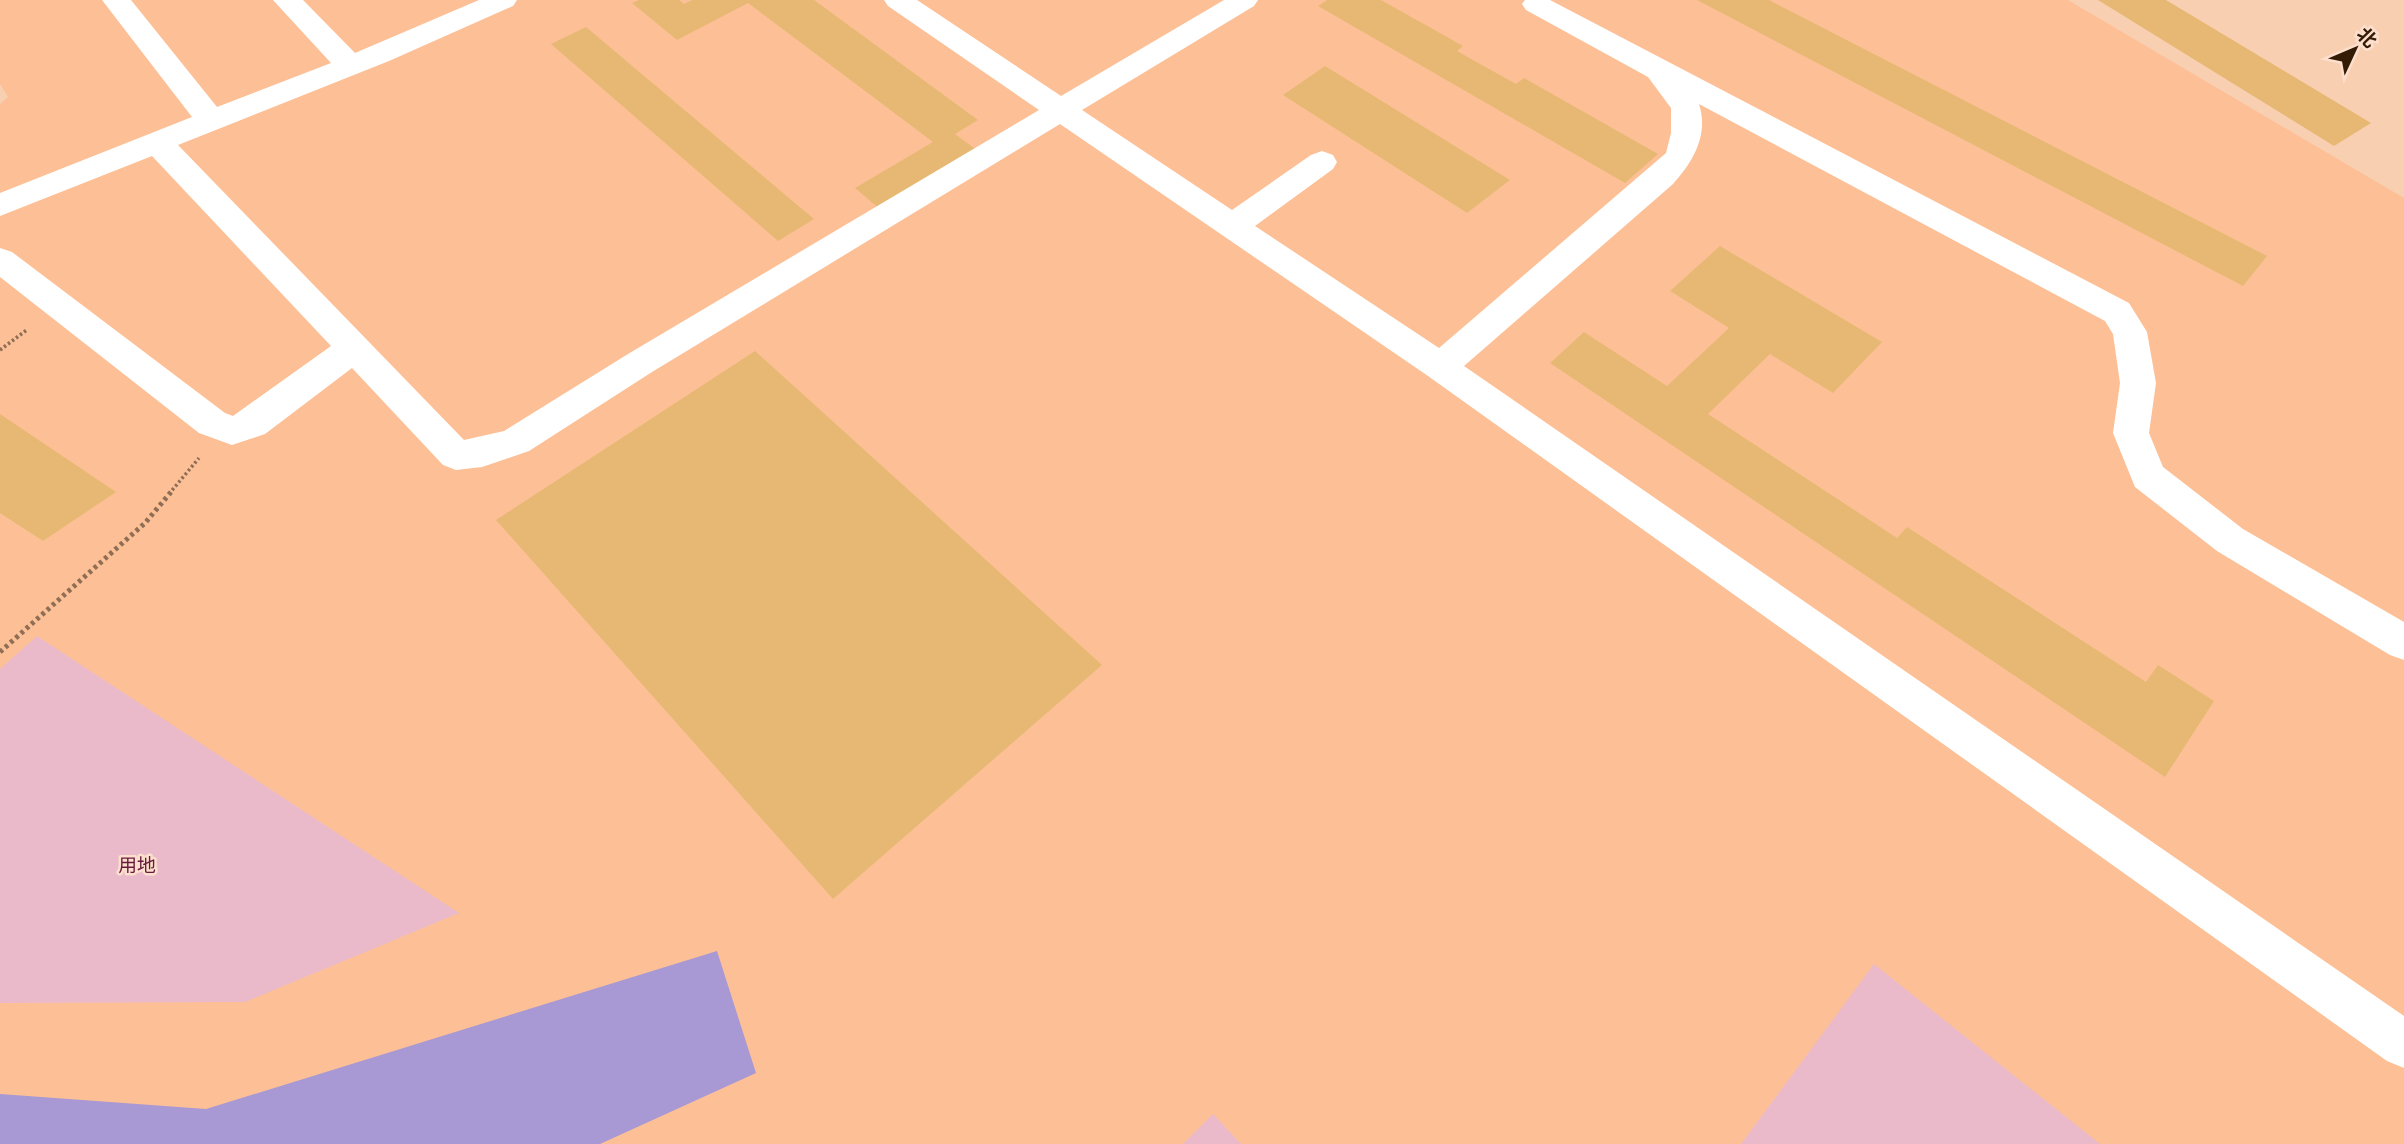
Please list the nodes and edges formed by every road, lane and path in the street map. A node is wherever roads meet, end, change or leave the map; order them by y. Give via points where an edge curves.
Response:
1 (116, 0) edge
2 (287, 0) edge
3 (503, 0) edge
4 (898, 0) edge
5 (1244, 0) edge
6 (1535, 1) edge
7 (452, 10) edge
8 (349, 65) junction
9 (1658, 70) junction
10 (1063, 111) junction
11 (212, 122) junction
12 (157, 142) junction
13 (1322, 162) dead end
14 (0, 205) edge
15 (1232, 226) junction
16 (0, 260) edge
17 (354, 348) junction
18 (1440, 367) junction
19 (224, 428) junction
20 (2404, 643) edge
21 (0, 652) edge
22 (2404, 1044) edge

1 - 11 lane
2 - 8 lane
3 - 7 lane
4 - 10 lane
5 - 10 lane
6 - 9 lane
7 - 8 lane
8 - 11 lane
9 - 18 lane via 1686,107 1680,158
9 - 20 lane via 2117,312 2130,332 2138,383 2131,433 2148,476 2230,540
10 - 15 lane
10 - 17 lane via 516,441 456,455
11 - 12 lane
12 - 14 lane
12 - 17 lane
13 - 15 lane
15 - 18 lane
16 - 19 lane
17 - 19 lane via 251,424 232,431
18 - 22 lane
19 - 21 path via 145,523

